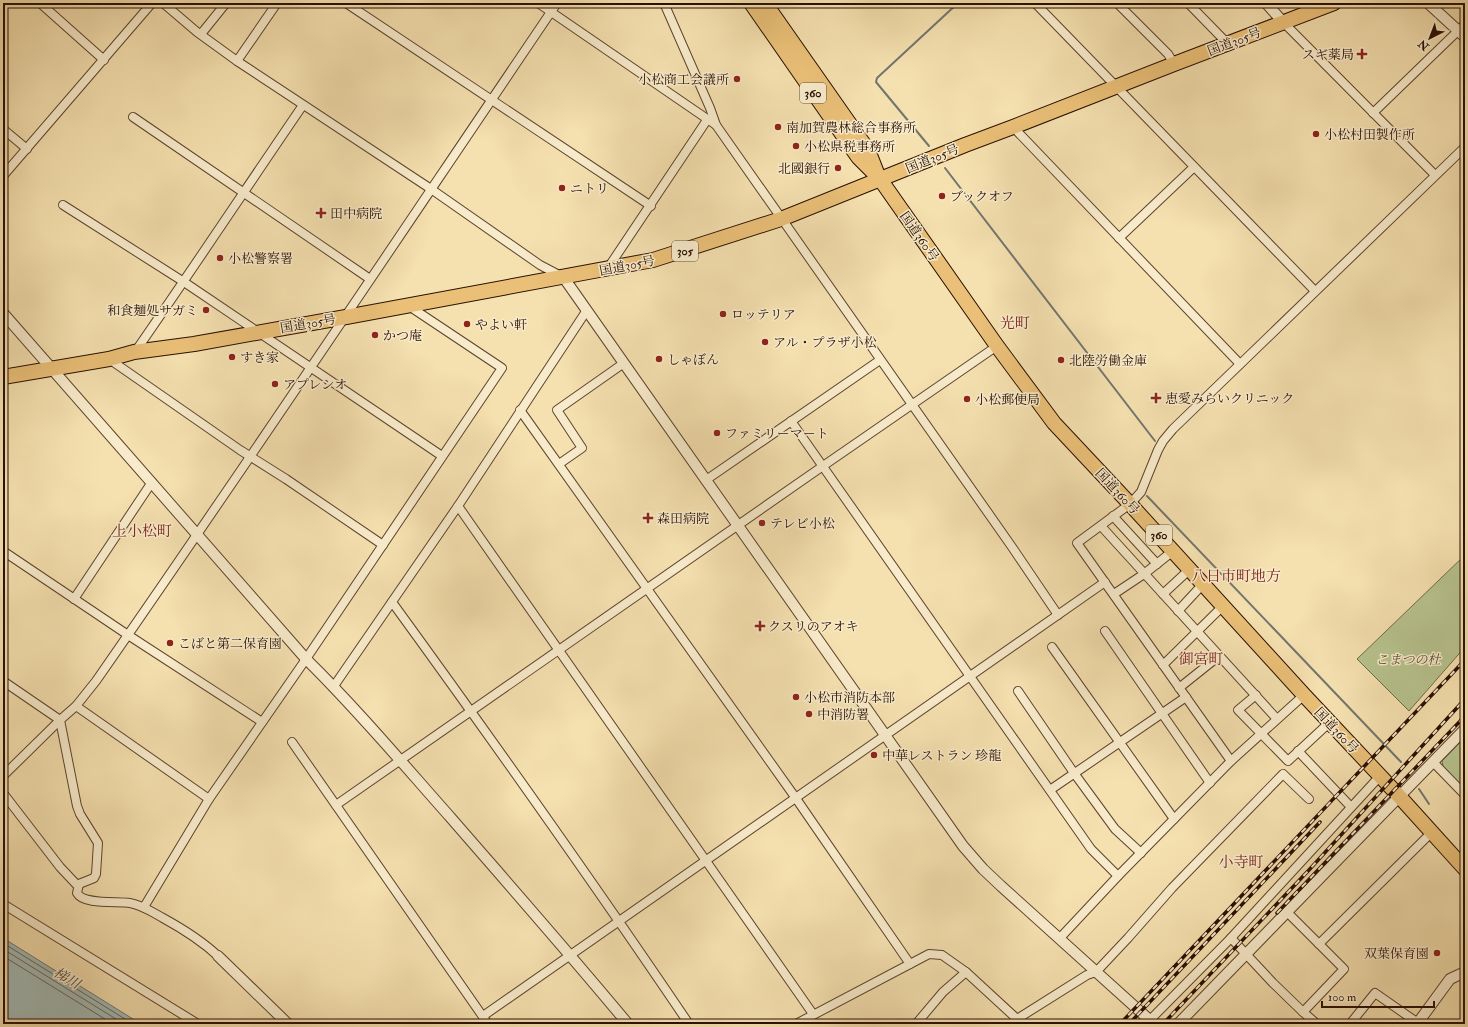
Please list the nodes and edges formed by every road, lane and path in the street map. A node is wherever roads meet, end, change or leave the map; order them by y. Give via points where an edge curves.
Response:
1 (40, 3) edge
2 (152, 3) edge
3 (163, 3) edge
4 (277, 3) edge
5 (346, 3) edge
6 (538, 3) edge
7 (558, 3) edge
8 (664, 3) edge
9 (751, 3) edge
10 (765, 3) edge
11 (1035, 3) edge
12 (1117, 3) edge
13 (1188, 3) edge
14 (1266, 3) edge
15 (1334, 3) edge
16 (1428, 3) edge
17 (224, 4) edge
18 (551, 12) junction
19 (1283, 22) junction
20 (1463, 31) edge
21 (201, 34) junction
22 (1227, 43) junction
23 (104, 60) junction
24 (237, 61) junction
25 (1174, 64) junction
26 (1116, 87) junction
27 (491, 100) junction
28 (303, 105) junction
29 (1373, 112) junction
30 (133, 117) dead end
31 (707, 120) junction
32 (716, 125) junction
33 (1013, 127) junction
34 (3, 129) edge
35 (1465, 146) edge
36 (27, 149) junction
37 (1194, 167) junction
38 (1435, 175) junction
39 (3, 176) edge
40 (880, 179) junction
41 (431, 189) junction
42 (244, 191) junction
43 (63, 205) dead end
44 (651, 206) junction
45 (781, 220) junction
46 (1119, 238) junction
47 (608, 268) junction
48 (564, 278) junction
49 (370, 279) junction
50 (184, 282) junction
51 (1315, 291) junction
52 (408, 304) junction
53 (587, 310) junction
54 (3, 312) edge
55 (346, 317) junction
56 (258, 332) junction
57 (997, 346) junction
58 (134, 352) junction
59 (109, 359) junction
60 (880, 360) junction
61 (624, 363) junction
62 (1240, 364) junction
63 (311, 367) junction
64 (53, 369) junction
65 (3, 377) edge
66 (911, 405) junction
67 (520, 410) junction
68 (791, 421) junction
69 (442, 456) junction
70 (250, 457) junction
71 (559, 464) junction
72 (823, 466) junction
73 (706, 480) junction
74 (152, 482) junction
75 (1130, 504) junction
76 (458, 506) junction
77 (1113, 516) junction
78 (738, 526) junction
79 (1101, 526) junction
80 (197, 534) junction
81 (382, 545) junction
82 (3, 551) edge
83 (1173, 551) junction
84 (1157, 564) junction
85 (1190, 569) junction
86 (1144, 574) junction
87 (1105, 582) junction
88 (1203, 584) junction
89 (647, 589) junction
90 (1114, 594) junction
91 (1163, 594) junction
92 (74, 599) junction
93 (392, 602) junction
94 (1223, 606) junction
95 (1178, 611) junction
96 (1058, 615) junction
97 (1105, 631) dead end
98 (1197, 632) junction
99 (128, 635) junction
100 (1052, 647) dead end
101 (559, 650) junction
102 (1219, 656) junction
103 (306, 659) junction
104 (1163, 665) junction
105 (970, 675) junction
106 (3, 681) edge
107 (334, 686) junction
108 (1179, 688) junction
109 (1018, 691) dead end
110 (1256, 695) junction
111 (1304, 695) junction
112 (1186, 697) junction
113 (76, 706) junction
114 (471, 711) junction
115 (1162, 713) junction
116 (1277, 719) junction
117 (60, 720) junction
118 (262, 722) junction
119 (1330, 722) junction
120 (1465, 729) edge
121 (1261, 734) junction
122 (886, 736) junction
123 (292, 742) dead end
124 (1118, 742) junction
125 (1298, 751) junction
126 (400, 760) junction
127 (1231, 761) junction
128 (1433, 762) junction
129 (1074, 773) junction
130 (3, 776) edge
131 (1380, 776) junction
132 (1210, 783) junction
133 (1050, 790) junction
134 (3, 793) edge
135 (1465, 795) edge
136 (1399, 796) junction
137 (795, 798) junction
138 (209, 799) junction
139 (1309, 799) dead end
140 (336, 805) junction
141 (1351, 807) junction
142 (1174, 819) junction
143 (1432, 832) junction
144 (1141, 853) junction
145 (706, 860) junction
146 (1465, 870) edge
147 (1118, 876) junction
148 (79, 884) junction
149 (3, 904) edge
150 (144, 907) junction
151 (1287, 912) junction
152 (619, 921) junction
153 (1231, 938) junction
154 (1059, 939) junction
155 (1319, 944) junction
156 (1246, 954) junction
157 (570, 955) junction
158 (218, 956) joint
159 (910, 964) junction
160 (966, 972) junction
161 (1096, 972) junction
162 (1465, 972) edge
163 (1303, 1012) junction
164 (813, 1014) junction
165 (483, 1016) junction
166 (1150, 1023) edge
167 (198, 1024) edge
168 (288, 1024) edge
169 (488, 1024) edge
170 (628, 1024) edge
171 (689, 1024) edge
172 (796, 1024) edge
173 (916, 1024) edge
174 (1178, 1024) edge
175 (1317, 1024) edge
176 (1350, 1024) edge
177 (1417, 1024) edge

1 - 23 street
2 - 23 street
3 - 21 street
4 - 24 street
5 - 27 street
6 - 18 street
7 - 18 street
8 - 32 street
9 - 40 highway, 国道360号 / 360 via 858,156
10 - 40 highway, 国道360号 / 360 via 868,150
11 - 26 street
12 - 25 street via 1168,54
13 - 22 street
14 - 19 street
15 - 19 highway, 国道305号 / 305
16 - 20 street
17 - 21 street
18 - 27 street
18 - 31 street
19 - 22 highway, 国道305号 / 305
19 - 29 street
20 - 29 street
21 - 24 street
22 - 25 highway, 国道305号 / 305
23 - 36 street
24 - 28 street
25 - 26 highway, 国道305号 / 305
26 - 33 highway, 国道305号 / 305
26 - 37 street
27 - 41 street
27 - 44 street
28 - 41 street
28 - 42 street
29 - 38 street
30 - 42 street
31 - 32 street
31 - 44 street
32 - 45 street
33 - 40 highway, 国道305号 / 305
33 - 46 street
34 - 36 street
35 - 38 street
36 - 39 street
37 - 46 street
37 - 51 street
38 - 51 street
40 - 45 highway, 国道305号 / 305
40 - 57 highway, 国道360号 / 360
41 - 48 street via 540,265
41 - 49 street
42 - 49 street
42 - 50 street
43 - 50 street
44 - 47 street
45 - 47 highway, 国道305号 / 305 via 653,260
45 - 60 street
46 - 62 street
47 - 48 highway, 国道305号 / 305
48 - 52 highway, 国道305号 / 305
48 - 53 street
49 - 55 street
50 - 56 street
50 - 58 street
51 - 62 street
52 - 55 highway, 国道305号 / 305
52 - 69 street via 502,368
53 - 61 street
53 - 67 street
54 - 64 street
55 - 56 highway, 国道305号 / 305
55 - 63 street
56 - 58 highway, 国道305号 / 305
56 - 63 street
57 - 66 street
57 - 75 highway, 国道360号 / 360 via 1054,423
58 - 59 highway, 国道305号 / 305
59 - 64 highway, 国道305号 / 305
59 - 70 street
60 - 66 street
60 - 68 street
61 - 71 street via 557,410 582,448
61 - 73 street
62 - 75 street via 1163,441 1141,492
63 - 69 street
63 - 70 street
64 - 65 highway, 国道305号 / 305
64 - 74 street
66 - 72 street
66 - 96 street
67 - 71 street
67 - 76 street
68 - 72 street
68 - 73 street
69 - 81 street
70 - 80 street
70 - 81 street via 286,478
71 - 89 street
72 - 78 street
72 - 105 street
73 - 78 street
74 - 80 street
74 - 92 street
75 - 77 street
75 - 83 highway, 国道360号 / 360
76 - 93 street
76 - 101 street
77 - 79 street
77 - 84 street
78 - 89 street
78 - 122 street
79 - 86 street
79 - 87 street via 1077,543
80 - 99 street
80 - 103 street
81 - 103 street
82 - 92 street
83 - 84 street
83 - 85 highway, 国道360号 / 360
84 - 86 street
85 - 88 highway, 国道360号 / 360
85 - 91 street
86 - 90 street
86 - 91 street
87 - 90 street
87 - 96 street
88 - 94 highway, 国道360号 / 360
88 - 95 street
89 - 101 street
89 - 137 street
90 - 104 street
91 - 95 street
92 - 99 street
93 - 107 street
93 - 114 street
94 - 98 street
94 - 111 highway, 国道360号 / 360
95 - 98 street
96 - 105 street
97 - 115 street
98 - 102 street
98 - 104 street
99 - 113 street
99 - 118 street
100 - 124 street
101 - 114 street
101 - 145 street
102 - 108 street
102 - 110 street
103 - 107 street
103 - 118 street
104 - 108 street
105 - 122 street
105 - 133 street
106 - 117 street
107 - 126 street
108 - 112 street
109 - 129 street
110 - 116 street
110 - 121 street via 1238,710
111 - 116 street
111 - 119 highway, 国道360号 / 360
112 - 115 street
112 - 127 street
113 - 117 street
113 - 138 street
114 - 126 street
114 - 152 street
115 - 124 street
115 - 132 street
116 - 121 street
117 - 130 street
117 - 148 street via 77,806 98,843 96,874 94,878
118 - 138 street
119 - 125 street
119 - 131 highway, 国道360号 / 360
120 - 128 street
121 - 125 street via 1288,761
121 - 127 street
122 - 137 street
122 - 154 street via 963,846 987,873
123 - 140 street
124 - 129 street
124 - 142 street
125 - 141 street
126 - 140 street
126 - 157 street
127 - 132 street
128 - 135 street
128 - 136 street
129 - 133 street
129 - 144 street via 1115,829
131 - 136 highway, 国道360号 / 360
131 - 141 street
132 - 142 street
133 - 147 street via 1092,849
134 - 148 street via 60,867 76,884
136 - 143 highway, 国道360号 / 360
136 - 151 street
137 - 145 street
137 - 159 street
138 - 150 street
139 - 161 street via 1283,774 1172,888
140 - 165 street
141 - 153 street
142 - 144 street
143 - 146 highway, 国道360号 / 360
143 - 155 street
144 - 147 street
145 - 152 street
145 - 164 street
147 - 154 street
148 - 150 street via 77,894 82,898
149 - 167 street
150 - 158 street via 191,934
151 - 155 street
151 - 156 street
152 - 157 street
152 - 171 street
153 - 156 street
153 - 166 street
154 - 161 street
155 - 163 street via 1344,969
156 - 163 street
156 - 174 street
157 - 165 street
157 - 170 street
158 - 168 street
159 - 160 street via 929,954 942,955
159 - 164 street
160 - 161 street via 1017,1019 1087,975
160 - 173 street
161 - 166 street
162 - 177 street via 1450,979
163 - 175 street
164 - 172 street
165 - 169 street
176 - 177 street via 1375,993

